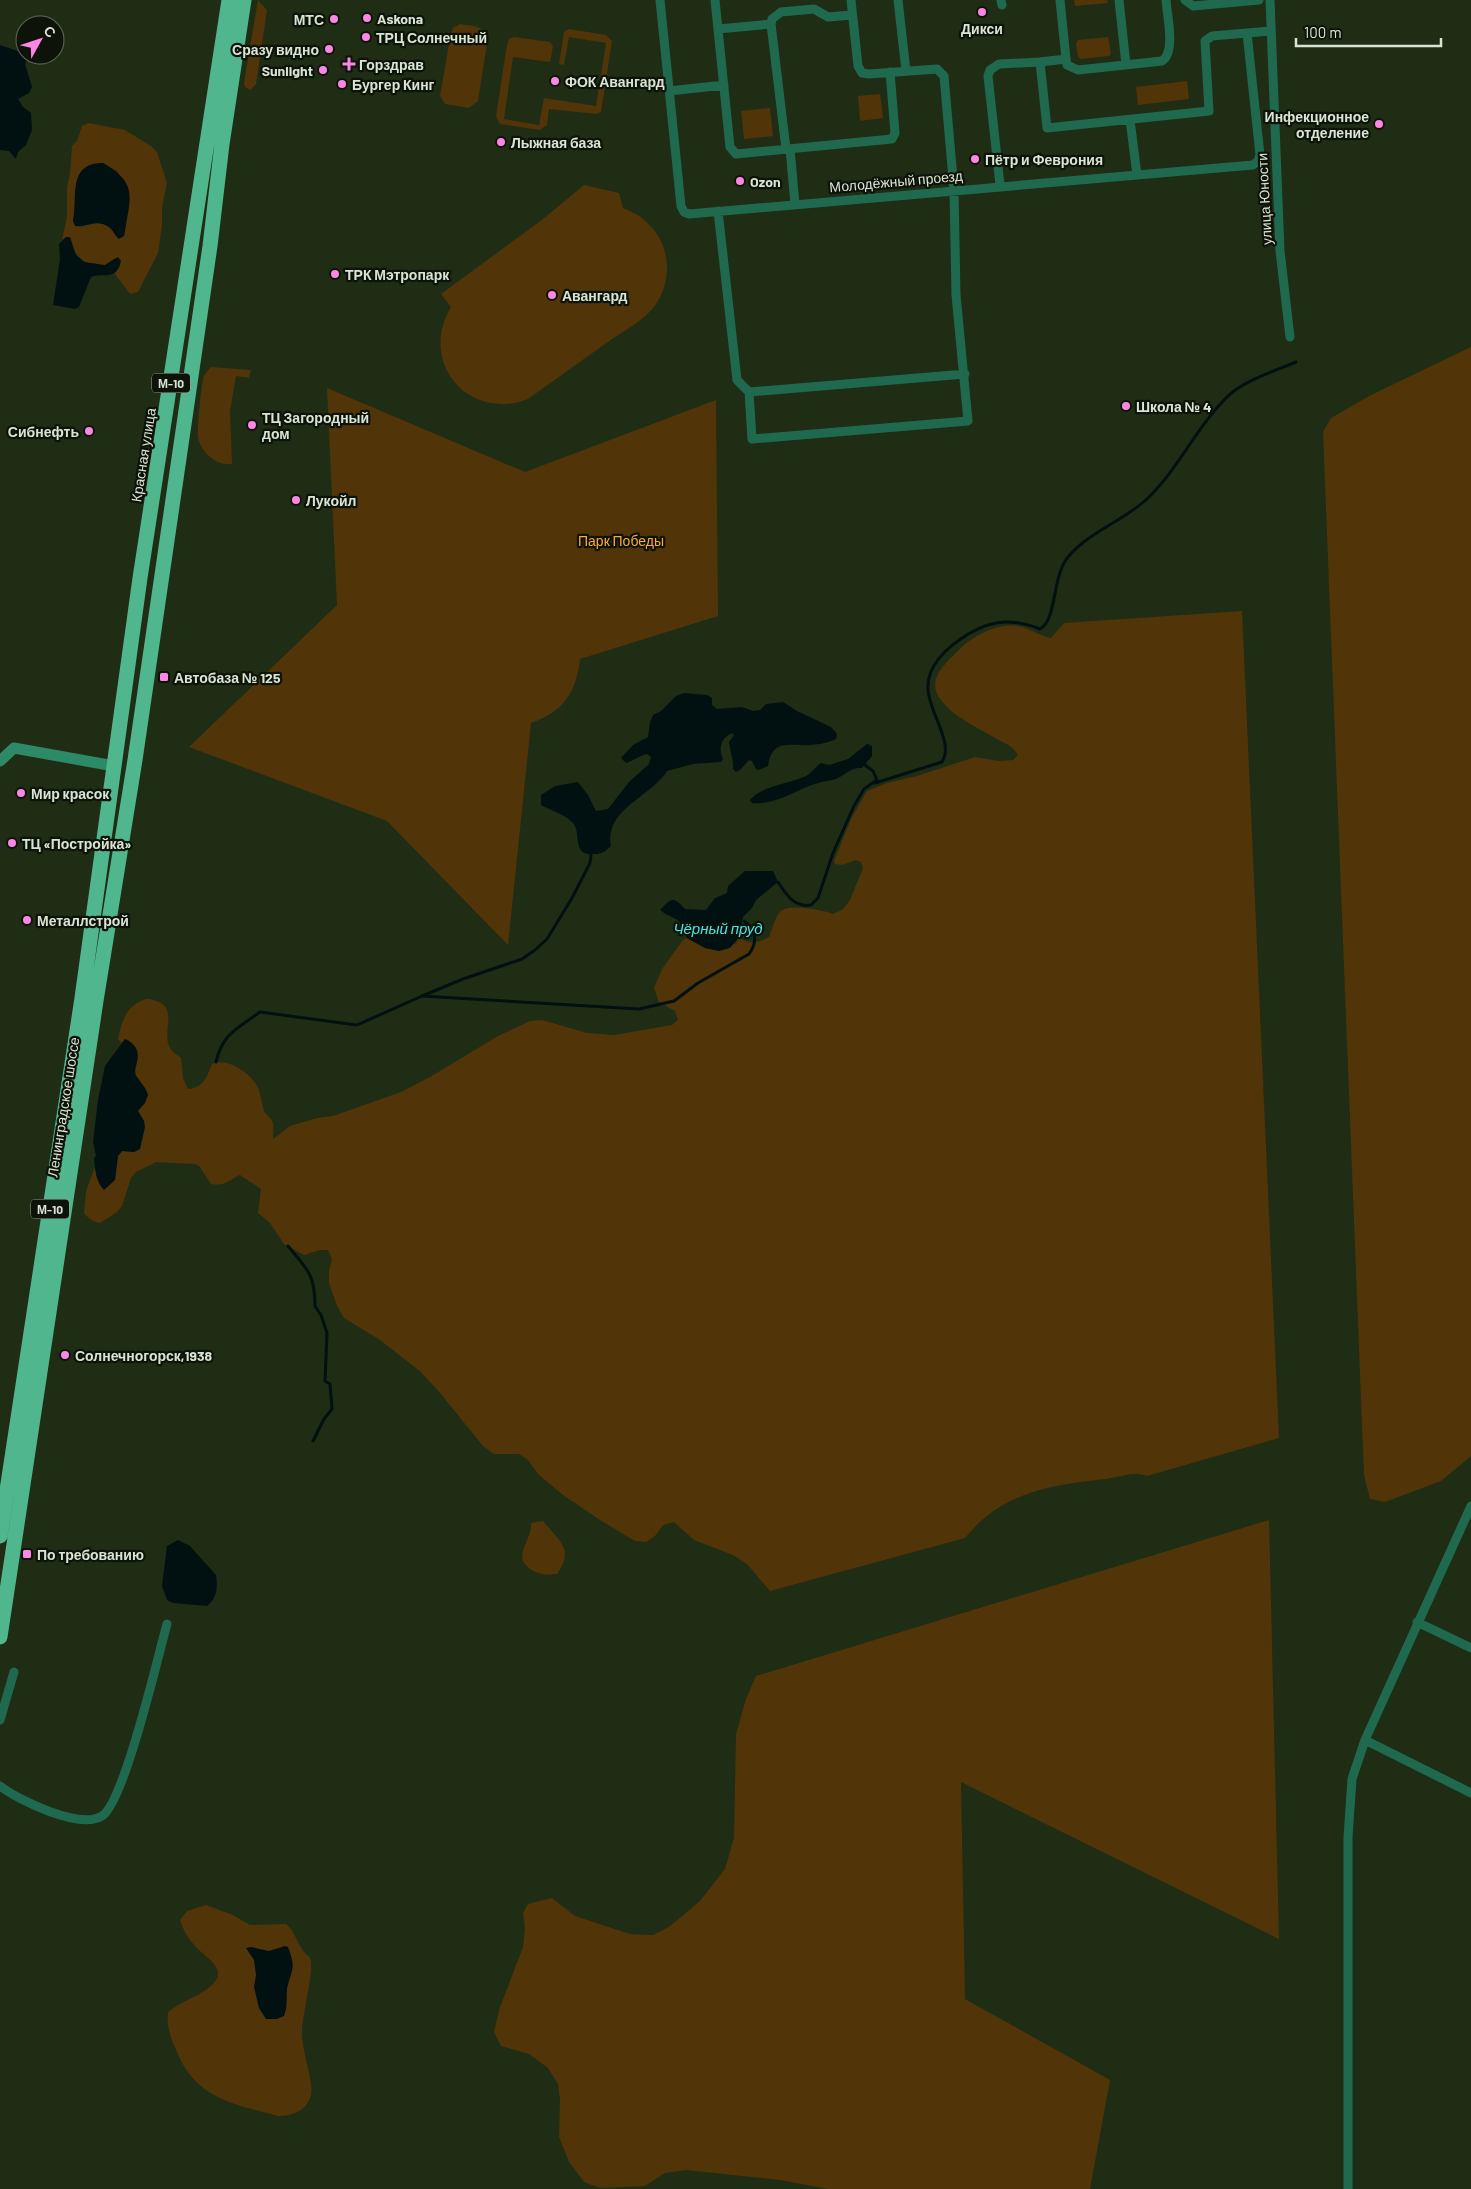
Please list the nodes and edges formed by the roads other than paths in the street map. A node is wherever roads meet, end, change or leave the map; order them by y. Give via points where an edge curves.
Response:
1 (229, 0) edge
2 (244, 0) edge
3 (660, 0) edge
4 (715, 0) edge
5 (850, 0) edge
6 (898, 0) edge
7 (1060, 0) edge
8 (1119, 0) edge
9 (1166, 0) edge
10 (1185, 0) edge
11 (1259, 0) edge
12 (1270, 0) edge
13 (1232, 1) edge
14 (852, 15) junction
15 (771, 24) junction
16 (718, 29) junction
17 (1271, 31) junction
18 (1247, 33) junction
19 (1066, 59) junction
20 (1040, 62) junction
21 (1126, 65) junction
22 (906, 71) junction
23 (890, 72) junction
24 (724, 85) junction
25 (669, 90) junction
26 (1130, 120) junction
27 (788, 149) junction
28 (1136, 175) junction
29 (1000, 185) junction
30 (954, 190) junction
31 (795, 204) junction
32 (718, 211) junction
33 (1290, 337) dead end
34 (965, 374) junction
35 (749, 392) junction
36 (0, 761) edge
37 (114, 766) junction
38 (1471, 1506) edge
39 (0, 1536) edge
40 (1417, 1622) junction
41 (168, 1624) dead end
42 (0, 1638) edge
43 (1471, 1648) edge
44 (14, 1672) dead end
45 (0, 1720) edge
46 (1365, 1740) junction
47 (0, 1786) edge
48 (1471, 1794) edge
49 (1348, 2189) edge

1 - 37 highway, Красная улица / М-10
2 - 42 highway, Ленинградское шоссе / М-10 via 135,760
3 - 25 street
4 - 16 street
5 - 14 street
6 - 22 street
7 - 19 street
8 - 21 street
9 - 21 street via 1170,48 1167,58
10 - 13 street via 1194,6
11 - 13 street
12 - 17 street, улица Юности
14 - 15 street via 828,18 814,9 781,12 772,18
14 - 23 street via 859,70 865,74
15 - 16 street
15 - 27 street
16 - 24 street
17 - 18 street
17 - 33 street, улица Юности via 1280,251
18 - 26 street via 1212,36 1205,41 1209,111
18 - 28 street, Молодёжный проезд via 1260,154 1258,161
19 - 20 street
19 - 21 street via 1068,65 1078,70
20 - 26 street via 1047,128
20 - 29 street via 999,64 990,70 988,76
22 - 23 street
22 - 30 street via 937,69 944,76
23 - 27 street via 896,133 892,139
24 - 25 street
24 - 27 street via 731,150 736,154
25 - 32 street, Молодёжный проезд via 681,206 690,214
26 - 28 street
27 - 31 street
28 - 29 street, Молодёжный проезд
29 - 30 street, Молодёжный проезд
30 - 31 street, Молодёжный проезд
30 - 34 street via 956,295
31 - 32 street, Молодёжный проезд
32 - 35 street via 737,380
34 - 35 street
34 - 35 street via 968,421 752,439
36 - 37 street via 14,748
37 - 39 highway, Ленинградское шоссе / М-10
38 - 40 street
40 - 43 street
40 - 46 street
41 - 47 street via 123,1781 108,1811 93,1820 82,1820 16,1797
44 - 45 street
46 - 48 street
46 - 49 street via 1352,1780 1348,1837

